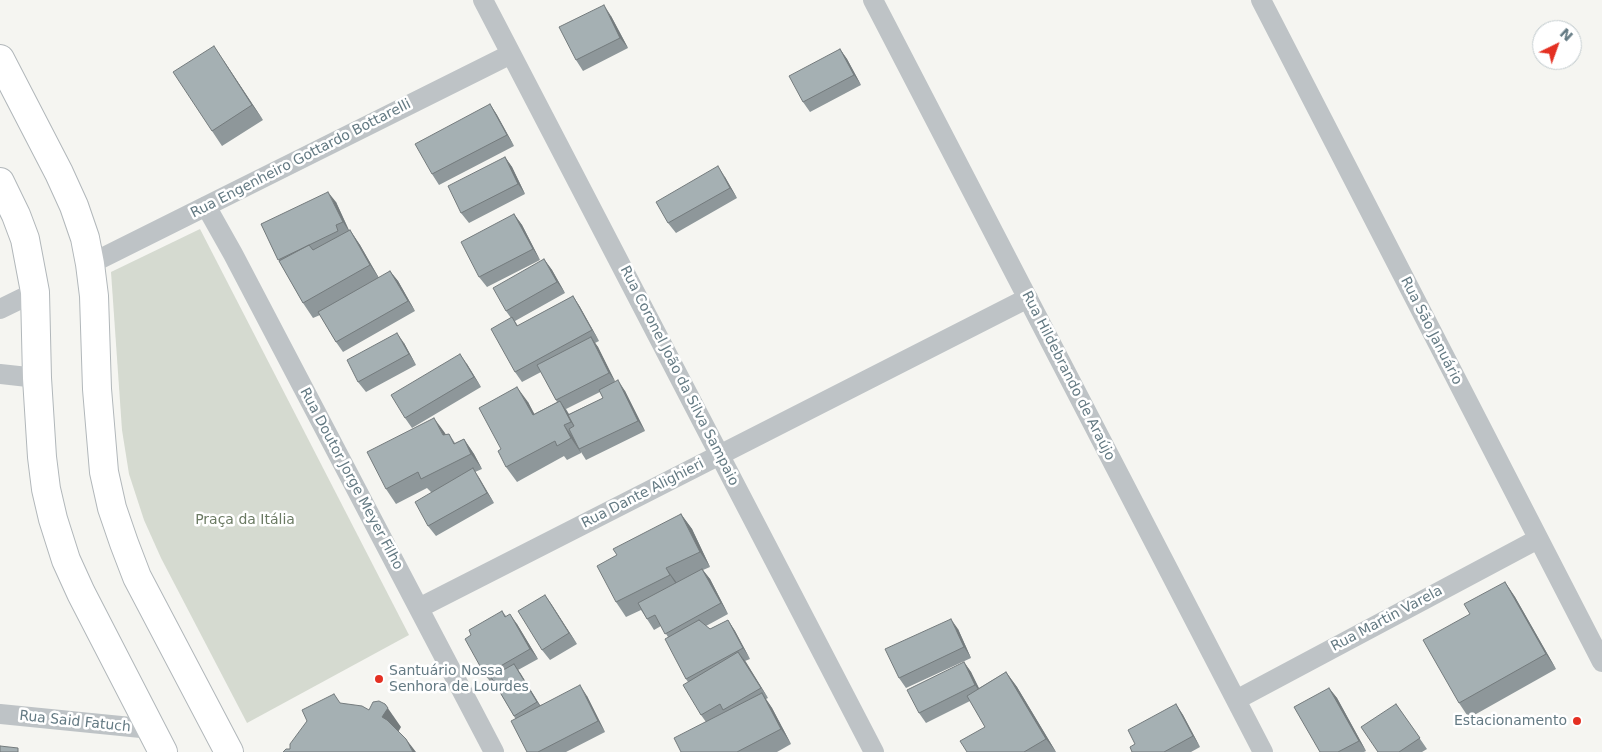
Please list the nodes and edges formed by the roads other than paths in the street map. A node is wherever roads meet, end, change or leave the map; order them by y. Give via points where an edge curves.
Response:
1 (483, 0) edge
2 (873, 0) edge
3 (1261, 0) edge
4 (511, 54) junction
5 (1, 65) edge
6 (0, 182) edge
7 (206, 206) junction
8 (90, 264) junction
9 (35, 292) junction
10 (1028, 298) junction
11 (0, 309) edge
12 (0, 374) edge
13 (37, 378) junction
14 (720, 455) junction
15 (1538, 539) junction
16 (419, 608) junction
17 (1602, 662) edge
18 (1236, 700) junction
19 (0, 714) edge
20 (157, 741) edge
21 (229, 752) edge
22 (494, 752) edge
23 (874, 752) edge
24 (1262, 752) edge

1 - 4 street, Rua Coronel João da Silva Sampaio
2 - 10 street, Rua Hildebrando de Araújo
3 - 15 street, Rua São Januário
4 - 7 street, Rua Engenheiro Gottardo Bottarelli
4 - 14 street, Rua Coronel João da Silva Sampaio
5 - 8 main road via 74,206
6 - 9 main road via 24,239
7 - 8 street, Rua Engenheiro Gottardo Bottarelli
7 - 16 street, Rua Doutor Jorge Meyer Filho
8 - 21 main road via 100,435 112,508 137,577
9 - 11 street
9 - 13 main road
10 - 14 street, Rua Dante Alighieri
10 - 18 street, Rua Hildebrando de Araújo
12 - 13 street
13 - 20 main road via 46,489 66,560
14 - 16 street, Rua Dante Alighieri
14 - 23 street, Rua Coronel João da Silva Sampaio
15 - 17 street, Rua São Januário
15 - 18 street, Rua Martin Varela
16 - 22 street, Rua Doutor Jorge Meyer Filho
18 - 24 street, Rua Hildebrando de Araújo
19 - 20 street, Rua Said Fatuch

